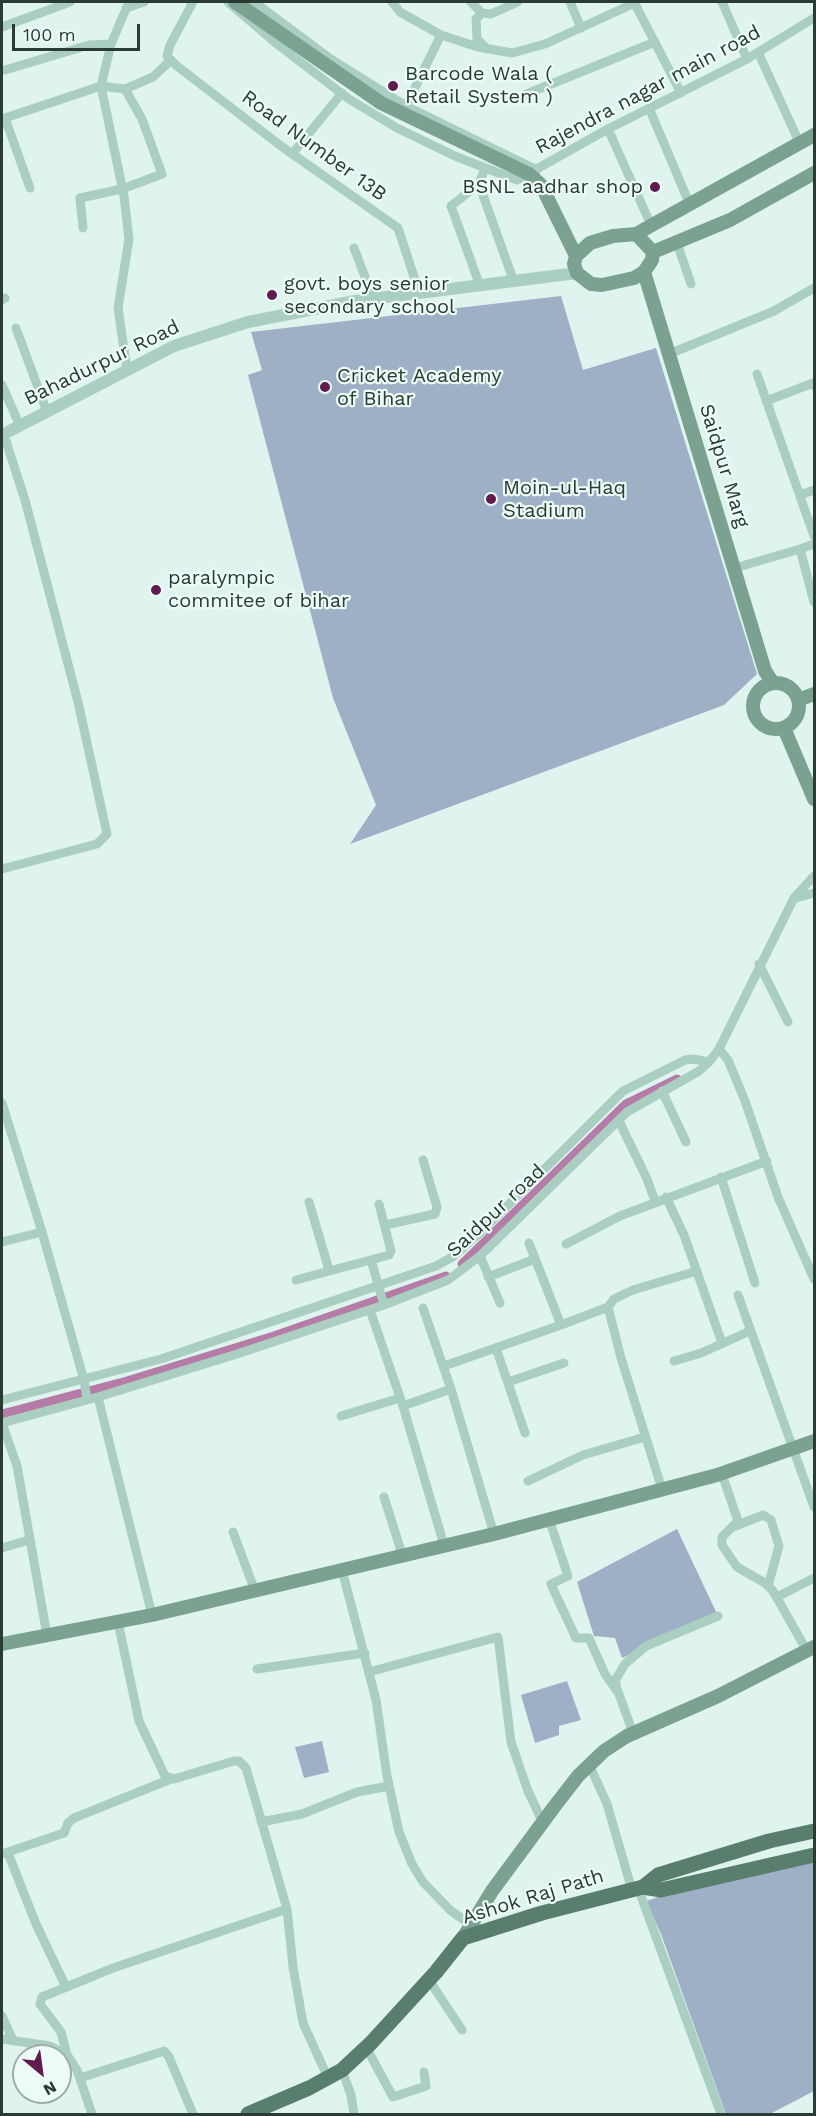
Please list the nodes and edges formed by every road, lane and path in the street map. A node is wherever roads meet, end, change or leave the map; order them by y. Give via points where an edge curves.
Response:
1 (70, 2) edge
2 (144, 2) edge
3 (193, 2) edge
4 (228, 2) edge
5 (235, 2) edge
6 (254, 2) edge
7 (392, 2) edge
8 (471, 2) edge
9 (518, 2) edge
10 (570, 2) edge
11 (635, 2) edge
12 (722, 2) edge
13 (128, 5) edge
14 (482, 13) junction
15 (814, 18) edge
16 (2, 27) edge
17 (581, 28) junction
18 (441, 35) junction
19 (655, 42) junction
20 (111, 44) junction
21 (487, 49) junction
22 (758, 52) junction
23 (747, 59) junction
24 (171, 60) junction
25 (5, 70) dead end
26 (101, 86) junction
27 (125, 89) junction
28 (342, 93) junction
29 (681, 93) junction
30 (524, 95) dead end
31 (406, 106) junction
32 (649, 108) junction
33 (4, 115) edge
34 (608, 129) junction
35 (814, 135) edge
36 (800, 144) junction
37 (292, 154) junction
38 (485, 168) junction
39 (530, 172) junction
40 (814, 173) edge
41 (479, 184) junction
42 (30, 188) dead end
43 (122, 189) junction
44 (690, 205) junction
45 (651, 225) junction
46 (84, 228) dead end
47 (636, 234) junction
48 (566, 237) junction
49 (590, 243) junction
50 (677, 243) junction
51 (354, 248) dead end
52 (653, 252) junction
53 (576, 256) junction
54 (644, 272) junction
55 (577, 273) junction
56 (514, 282) junction
57 (691, 284) dead end
58 (480, 286) junction
59 (814, 288) edge
60 (419, 292) junction
61 (373, 298) junction
62 (16, 328) dead end
63 (669, 354) junction
64 (127, 370) junction
65 (757, 374) dead end
66 (2, 385) edge
67 (814, 386) edge
68 (766, 401) junction
69 (47, 412) junction
70 (20, 426) junction
71 (3, 435) edge
72 (814, 490) edge
73 (800, 495) junction
74 (814, 536) edge
75 (814, 544) edge
76 (800, 549) junction
77 (735, 568) junction
78 (814, 602) edge
79 (767, 686) junction
80 (814, 694) edge
81 (798, 700) junction
82 (784, 728) junction
83 (814, 799) edge
84 (2, 869) edge
85 (814, 876) edge
86 (814, 893) edge
87 (794, 898) junction
88 (759, 964) junction
89 (788, 1022) dead end
90 (719, 1049) junction
91 (709, 1062) junction
92 (631, 1089) junction
93 (662, 1091) junction
94 (640, 1102) junction
95 (2, 1103) edge
96 (619, 1121) junction
97 (686, 1142) dead end
98 (423, 1160) dead end
99 (767, 1161) junction
100 (721, 1177) junction
101 (666, 1197) junction
102 (655, 1201) junction
103 (309, 1202) dead end
104 (379, 1204) dead end
105 (385, 1225) junction
106 (42, 1232) junction
107 (2, 1242) edge
108 (529, 1243) dead end
109 (566, 1244) dead end
110 (480, 1256) junction
111 (535, 1259) junction
112 (371, 1260) junction
113 (458, 1263) junction
114 (329, 1270) junction
115 (697, 1271) junction
116 (488, 1277) junction
117 (814, 1279) edge
118 (296, 1280) dead end
119 (755, 1282) dead end
120 (378, 1288) junction
121 (738, 1295) dead end
122 (383, 1303) junction
123 (500, 1303) dead end
124 (608, 1307) junction
125 (423, 1308) dead end
126 (370, 1310) junction
127 (561, 1324) junction
128 (750, 1331) junction
129 (722, 1343) junction
130 (496, 1348) junction
131 (674, 1361) dead end
132 (564, 1363) dead end
133 (444, 1366) junction
134 (84, 1381) junction
135 (508, 1382) junction
136 (451, 1389) junction
137 (98, 1397) junction
138 (87, 1398) junction
139 (2, 1401) edge
140 (401, 1402) junction
141 (341, 1416) dead end
142 (2, 1423) edge
143 (525, 1433) dead end
144 (645, 1437) junction
145 (814, 1441) edge
146 (793, 1449) junction
147 (722, 1473) junction
148 (528, 1481) dead end
149 (662, 1489) junction
150 (384, 1497) dead end
151 (814, 1507) edge
152 (549, 1519) junction
153 (732, 1528) junction
154 (232, 1532) dead end
155 (494, 1534) junction
156 (29, 1540) junction
157 (444, 1545) junction
158 (2, 1548) edge
159 (402, 1554) junction
160 (342, 1570) junction
161 (814, 1578) edge
162 (768, 1586) junction
163 (255, 1591) junction
164 (777, 1597) junction
165 (152, 1615) junction
166 (718, 1616) dead end
167 (118, 1622) junction
168 (47, 1635) junction
169 (2, 1644) edge
170 (811, 1649) edge
171 (365, 1653) junction
172 (257, 1669) dead end
173 (369, 1672) junction
174 (617, 1691) junction
175 (633, 1733) junction
176 (589, 1764) junction
177 (171, 1779) junction
178 (389, 1786) junction
179 (261, 1822) junction
180 (543, 1823) junction
181 (814, 1831) edge
182 (5, 1853) edge
183 (814, 1855) edge
184 (638, 1888) junction
185 (287, 1909) junction
186 (467, 1932) junction
187 (429, 1980) junction
188 (66, 1987) junction
189 (2, 2016) edge
190 (462, 2030) dead end
191 (2, 2039) edge
192 (13, 2040) junction
193 (38, 2044) edge
194 (65, 2044) edge
195 (366, 2047) junction
196 (72, 2064) edge
197 (342, 2070) junction
198 (424, 2072) dead end
199 (80, 2078) junction
200 (328, 2078) junction
201 (92, 2115) edge
202 (193, 2115) edge
203 (248, 2115) edge
204 (354, 2115) edge
205 (721, 2115) edge

1 - 16 street
2 - 13 street
3 - 24 street via 170,45 167,56
4 - 28 street
5 - 39 main road via 341,77 403,115
6 - 31 street via 331,59
7 - 18 street via 400,12
8 - 14 street
9 - 14 street via 491,14
10 - 17 street
11 - 17 street
11 - 19 street
12 - 23 street
13 - 20 street
14 - 21 street via 476,20 477,39
15 - 22 street, Rajendra nagar main road
17 - 21 street via 512,53
18 - 21 street
18 - 31 street
19 - 29 street
19 - 30 street
20 - 25 street via 89,45
20 - 26 street
22 - 23 street, Rajendra nagar main road
22 - 36 street
23 - 29 street, Rajendra nagar main road
24 - 27 street via 153,76
24 - 37 street, Road Number 13B
26 - 27 street
26 - 33 street
26 - 43 street
27 - 43 street via 142,119 162,174
28 - 37 street
28 - 38 street via 397,128
29 - 32 street, Rajendra nagar main road
31 - 39 street
32 - 34 street, Rajendra nagar main road
32 - 44 street
33 - 42 street
34 - 39 street, Rajendra nagar main road
34 - 45 street
35 - 36 main road
36 - 44 main road
37 - 60 street, Road Number 13B via 398,228
38 - 39 street via 517,180
38 - 41 street
39 - 48 main road
40 - 50 main road via 730,220
41 - 56 street
41 - 58 street via 451,206
43 - 46 street via 79,199
43 - 64 street via 129,239 118,308
44 - 45 main road
45 - 47 main road
47 - 49 main road
47 - 52 main road
48 - 49 main road
48 - 53 main road
49 - 53 main road
50 - 52 main road
50 - 57 street
51 - 61 street
52 - 54 main road
53 - 55 main road
54 - 55 main road via 602,285 591,284
54 - 63 main road, Saidpur Marg
55 - 56 street, Bahadurpur Road
56 - 58 street, Bahadurpur Road
58 - 60 street, Bahadurpur Road
59 - 63 street via 774,311
60 - 61 street, Bahadurpur Road
61 - 64 street, Bahadurpur Road via 248,322 174,346
62 - 69 street
63 - 77 main road, Saidpur Marg
64 - 69 street, Bahadurpur Road
65 - 68 street
66 - 70 street
67 - 68 street via 813,383
68 - 73 street
69 - 70 street, Bahadurpur Road
70 - 71 street, Bahadurpur Road
71 - 84 street via 25,500 78,702 106,834 97,844
72 - 73 street
73 - 74 street
75 - 76 street
76 - 77 street
76 - 78 street
77 - 79 main road, Saidpur Marg
79 - 81 main road via 787,686
79 - 82 main road via 753,701 753,713 760,724
80 - 81 main road
81 - 82 main road via 798,711
82 - 83 main road
85 - 87 street, Saidpur road
86 - 87 street
87 - 88 street, Saidpur road
88 - 89 street
88 - 90 street, Saidpur road
90 - 91 street, Saidpur road
90 - 99 street via 728,1060
91 - 92 street via 685,1060
91 - 93 street, Saidpur road
92 - 94 street
92 - 113 street
93 - 94 street, Saidpur road
93 - 97 street
94 - 96 street, Saidpur road
95 - 106 street
96 - 102 street
96 - 110 street, Saidpur road
98 - 105 street via 437,1208 435,1214
99 - 100 street
99 - 117 street via 778,1197
100 - 101 street
100 - 119 street
101 - 102 street
101 - 115 street
102 - 109 street
103 - 114 street
104 - 105 street
105 - 112 street via 391,1253
106 - 107 street
106 - 134 street
108 - 111 street
110 - 113 street, Saidpur road
110 - 116 street
111 - 116 street
111 - 127 street
112 - 114 street
112 - 120 street
113 - 120 street
113 - 122 street, Saidpur road via 438,1285
114 - 118 street
115 - 124 street via 624,1293
115 - 129 street
116 - 123 street
120 - 122 street
120 - 134 street
121 - 128 street
122 - 126 street, Saidpur road
124 - 127 street
124 - 144 street
125 - 133 street
126 - 137 street, Saidpur road
126 - 140 street
127 - 130 street
128 - 129 street
128 - 146 street
129 - 131 street
130 - 133 street
130 - 135 street
132 - 135 street
133 - 136 street
134 - 138 street
134 - 139 street
135 - 143 street
136 - 140 street
136 - 155 street
137 - 138 street, Saidpur road
137 - 165 street
138 - 142 street, Saidpur road
140 - 141 street
140 - 157 street
142 - 156 street via 17,1466
144 - 148 street via 583,1455
144 - 149 street
145 - 146 main road
146 - 147 main road
146 - 151 street
147 - 149 main road
147 - 153 street via 738,1521
149 - 152 main road
150 - 159 street
152 - 155 main road
152 - 174 street via 568,1576 551,1584 571,1630 576,1638 589,1638
153 - 162 street via 721,1541 728,1556 737,1567
153 - 162 street via 763,1515 771,1520 779,1546
154 - 163 street
155 - 157 main road
156 - 158 street
156 - 168 street
157 - 159 main road
159 - 160 main road
160 - 163 main road
160 - 171 street
161 - 164 street
162 - 164 street
163 - 165 main road
164 - 170 street
165 - 167 main road
166 - 174 street via 638,1651 616,1679
167 - 168 main road
167 - 177 street via 139,1721 162,1771
168 - 169 main road
170 - 175 main road
171 - 172 street
171 - 173 street
173 - 178 street
173 - 180 street via 498,1637 511,1742
174 - 175 street
175 - 176 main road
176 - 180 main road
176 - 184 street
177 - 179 street via 239,1761 246,1768
177 - 182 street via 74,1818 64,1833
178 - 179 street via 357,1792 294,1816
178 - 186 street via 399,1832 417,1874
179 - 185 street
180 - 186 main road
181 - 184 main road, Ashok Raj Path via 658,1875
182 - 188 street
183 - 184 main road via 661,1890
184 - 186 main road, Ashok Raj Path
184 - 205 street
185 - 188 street
185 - 200 street via 300,2011
186 - 187 main road, Ashok Raj Path
187 - 190 street
187 - 195 main road, Ashok Raj Path
188 - 194 street via 42,1997 40,2004
189 - 192 street
191 - 192 street
192 - 193 street
195 - 197 main road, Ashok Raj Path
195 - 198 street via 393,2097 426,2086
196 - 199 street
197 - 200 main road, Ashok Raj Path
197 - 204 street
199 - 201 street
199 - 202 street via 164,2051
200 - 203 main road, Ashok Raj Path

